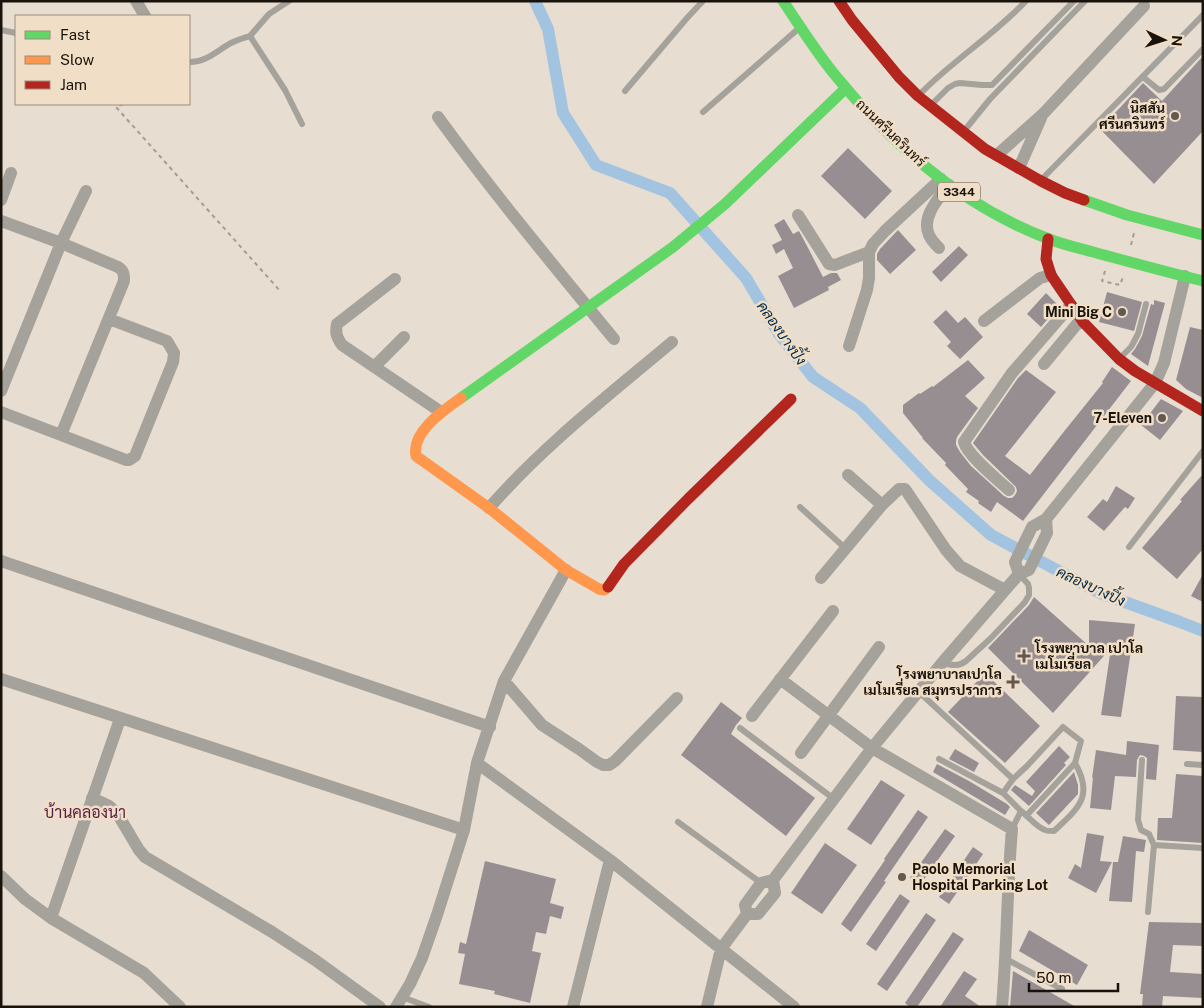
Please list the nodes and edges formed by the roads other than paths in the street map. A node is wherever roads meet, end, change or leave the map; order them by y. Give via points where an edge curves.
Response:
1 (136, 1) edge
2 (289, 1) edge
3 (703, 1) edge
4 (783, 1) edge
5 (839, 1) edge
6 (1026, 1) edge
7 (1074, 1) edge
8 (1085, 1) edge
9 (1144, 6) dead end
10 (144, 15) edge
11 (1203, 15) edge
12 (799, 28) junction
13 (1, 30) edge
14 (15, 33) edge
15 (250, 36) junction
16 (1203, 49) edge
17 (190, 62) edge
18 (1144, 77) junction
19 (845, 89) junction
20 (626, 91) dead end
21 (918, 96) junction
22 (930, 106) junction
23 (703, 112) dead end
24 (1043, 114) junction
25 (438, 117) dead end
26 (302, 124) dead end
27 (964, 132) junction
28 (997, 156) junction
29 (1019, 168) junction
30 (11, 174) dead end
31 (1041, 181) junction
32 (945, 182) junction
33 (86, 191) dead end
34 (1, 200) edge
35 (798, 215) dead end
36 (1, 220) edge
37 (1203, 235) edge
38 (1048, 239) junction
39 (61, 243) junction
40 (939, 248) dead end
41 (869, 252) junction
42 (1051, 275) junction
43 (1185, 276) junction
44 (395, 279) dead end
45 (1203, 281) edge
46 (1146, 304) dead end
47 (1072, 305) junction
48 (588, 307) junction
49 (109, 319) junction
50 (984, 321) dead end
51 (1083, 322) junction
52 (404, 337) dead end
53 (614, 339) dead end
54 (672, 342) dead end
55 (850, 346) dead end
56 (1119, 359) junction
57 (1044, 364) dead end
58 (374, 367) junction
59 (1155, 383) junction
60 (1, 391) edge
61 (791, 399) dead end
62 (1203, 411) edge
63 (1, 412) edge
64 (440, 412) junction
65 (61, 434) junction
66 (1203, 451) edge
67 (848, 475) dead end
68 (1009, 490) dead end
69 (882, 505) junction
70 (800, 507) dead end
71 (489, 508) junction
72 (1046, 518) junction
73 (1129, 547) dead end
74 (845, 548) junction
75 (1, 561) edge
76 (1021, 569) junction
77 (566, 570) junction
78 (820, 578) dead end
79 (1005, 590) junction
80 (833, 611) dead end
81 (879, 647) dead end
82 (942, 663) junction
83 (1, 679) edge
84 (780, 679) junction
85 (504, 681) junction
86 (919, 692) junction
87 (677, 698) dead end
88 (828, 715) junction
89 (752, 716) dead end
90 (120, 719) junction
91 (490, 727) junction
92 (740, 728) dead end
93 (872, 748) junction
94 (801, 753) dead end
95 (939, 759) dead end
96 (1142, 760) dead end
97 (477, 763) junction
98 (1075, 763) junction
99 (1186, 764) dead end
100 (1203, 764) edge
101 (1013, 779) junction
102 (1003, 793) junction
103 (92, 798) junction
104 (834, 799) junction
105 (1024, 813) junction
106 (678, 822) dead end
107 (1012, 829) junction
108 (464, 830) junction
109 (1154, 845) junction
110 (1203, 848) edge
111 (610, 860) junction
112 (1, 876) edge
113 (767, 882) junction
114 (1148, 912) dead end
115 (51, 918) junction
116 (720, 949) junction
117 (1006, 959) junction
118 (1062, 989) dead end
119 (399, 1002) edge
120 (791, 1006) edge
121 (180, 1007) edge
122 (380, 1007) edge
123 (429, 1007) edge
124 (573, 1007) edge
125 (707, 1007) edge
126 (1002, 1007) edge

1 - 10 street
2 - 15 lane via 269,14
3 - 20 lane
4 - 12 street, ถนนศรีนครินทร์ / 3344
5 - 21 street via 878,53
6 - 21 lane
7 - 22 lane via 992,85 955,84
8 - 27 lane via 990,99
9 - 24 street
11 - 18 lane
12 - 19 street, ถนนศรีนครินทร์ / 3344
12 - 23 lane
13 - 14 lane
15 - 17 lane via 210,57
15 - 26 lane via 285,90
16 - 18 lane via 1164,89 1159,90
18 - 31 lane
19 - 32 street, ถนนศรีนครินทร์ / 3344 via 906,151
19 - 48 street via 725,204 674,246
21 - 22 street
22 - 27 street
24 - 28 street
24 - 29 street
25 - 48 street
27 - 28 street
28 - 29 street
29 - 31 street
30 - 34 street
31 - 37 street via 1100,206
32 - 38 street, ถนนศรีนครินทร์ / 3344 via 986,208
32 - 40 street via 927,222 930,238
32 - 41 street via 885,231
33 - 39 street
35 - 41 street via 829,264 836,265
36 - 39 street
38 - 42 street via 1046,259
38 - 43 street, ถนนศรีนครินทร์ / 3344
39 - 49 street via 122,270 124,281
39 - 60 street
41 - 55 street via 867,290
42 - 47 street
42 - 50 street via 1040,278
43 - 45 street, ถนนศรีนครินทร์ / 3344
43 - 59 street via 1164,363
44 - 58 street via 337,324 337,339 342,345
46 - 56 lane via 1138,334
47 - 51 street
47 - 68 street via 1012,373 964,442
48 - 53 street
48 - 64 street
49 - 65 street
49 - 65 street via 167,341 174,353 135,456 126,460
51 - 56 street
51 - 57 street via 1077,324
52 - 58 street
54 - 71 street via 535,459
56 - 59 street
58 - 64 street
59 - 62 street
59 - 72 street
61 - 77 street via 624,564 608,588 599,589
63 - 65 street
64 - 71 street via 418,438 414,451 416,456
66 - 73 lane
67 - 69 street
69 - 74 street
69 - 79 street via 899,489 905,490 960,566
70 - 74 lane
71 - 77 street
72 - 76 street via 1047,533
72 - 76 street via 1032,527
74 - 78 street
75 - 91 street
76 - 79 street
76 - 82 lane via 1029,588 1025,602 962,664
77 - 85 street
79 - 82 street
80 - 84 street
81 - 88 street
82 - 86 street
83 - 90 street
84 - 88 street
84 - 89 street
85 - 87 street via 542,725 603,765 615,761
85 - 91 street
86 - 93 street
86 - 101 lane
88 - 93 street
88 - 94 street
90 - 103 street
90 - 108 street
91 - 97 street
92 - 104 lane
93 - 104 street
93 - 107 street
95 - 102 lane
96 - 109 lane via 1138,820 1141,830 1149,834
97 - 108 street
97 - 111 street
98 - 101 lane via 1081,741 1063,726
98 - 105 lane
98 - 105 lane via 1082,775 1084,796 1062,824 1046,831
99 - 100 lane
101 - 102 lane
102 - 105 lane
103 - 115 street
103 - 122 street via 117,813 146,857 316,960
104 - 113 street
105 - 107 lane
106 - 113 lane
107 - 117 street
108 - 119 street via 422,958
109 - 110 lane
109 - 114 lane
111 - 116 street
111 - 124 street
112 - 115 street
113 - 116 street via 774,893 758,914 747,914
115 - 121 street via 144,973
116 - 120 street
116 - 125 street
117 - 118 lane
117 - 126 street
119 - 123 lane

